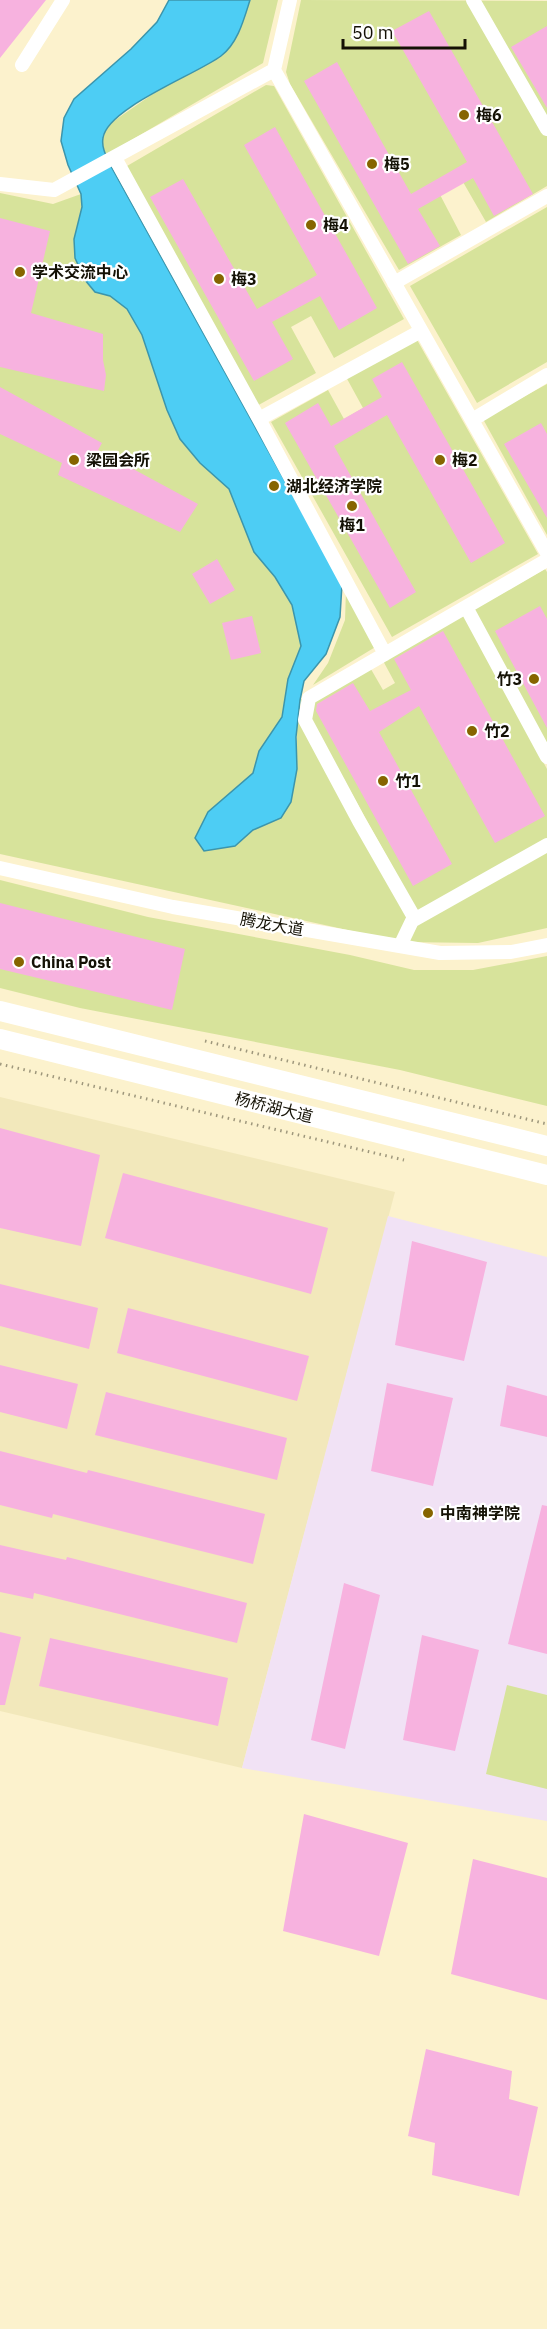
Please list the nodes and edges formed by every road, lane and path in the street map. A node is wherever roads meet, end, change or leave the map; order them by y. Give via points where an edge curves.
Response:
1 (63, 0) edge
2 (290, 0) edge
3 (473, 0) edge
4 (22, 65) dead end
5 (274, 70) junction
6 (547, 129) edge
7 (113, 160) junction
8 (0, 184) edge
9 (547, 196) edge
10 (394, 283) junction
11 (422, 331) junction
12 (547, 375) edge
13 (260, 419) junction
14 (472, 420) junction
15 (547, 553) edge
16 (547, 560) edge
17 (466, 607) junction
18 (385, 654) junction
19 (547, 757) edge
20 (547, 845) edge
21 (0, 868) edge
22 (415, 919) junction
23 (547, 945) edge
24 (400, 946) junction
25 (0, 1011) edge
26 (0, 1039) edge
27 (196, 1040) dead end
28 (0, 1064) edge
29 (547, 1124) edge
30 (547, 1146) edge
31 (413, 1162) dead end
32 (547, 1175) edge

1 - 4 street
2 - 5 street
3 - 6 street
5 - 7 street
5 - 10 street
7 - 8 street via 48,191
7 - 13 street
9 - 10 street
10 - 11 street
11 - 13 street
11 - 14 street
12 - 14 street
13 - 18 street
14 - 15 street
16 - 17 street
17 - 18 street
17 - 19 street
18 - 22 street via 309,698 305,720
20 - 22 street
21 - 24 street, 腾龙大道 via 173,907
22 - 24 street
23 - 24 street, 腾龙大道 via 476,953 440,953
25 - 30 main road, 杨桥湖大道
26 - 32 main road, 杨桥湖大道
27 - 29 path
28 - 31 path

